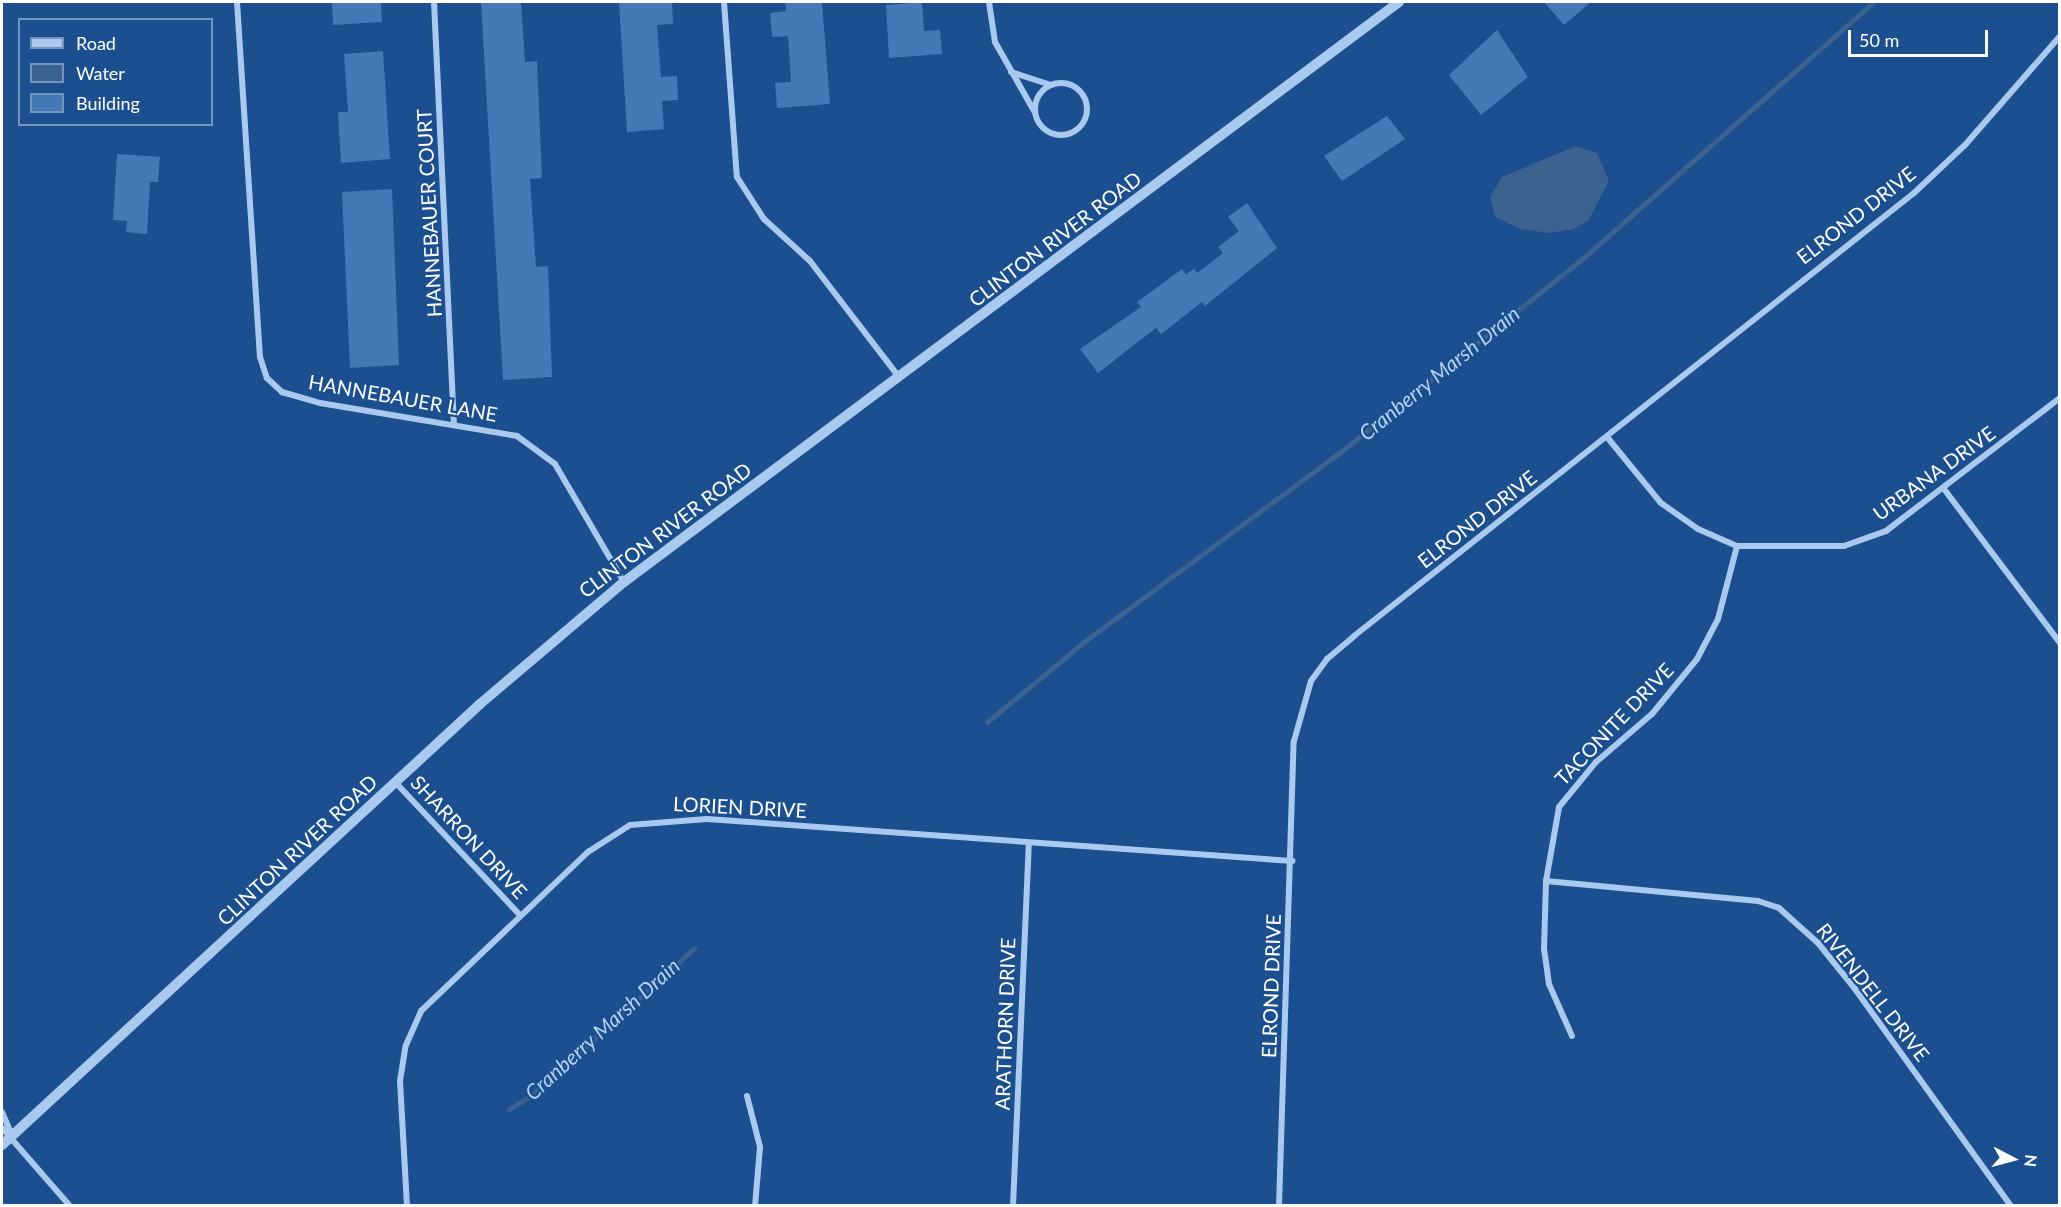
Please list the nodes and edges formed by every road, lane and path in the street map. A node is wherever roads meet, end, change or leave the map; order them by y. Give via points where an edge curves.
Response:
1 (237, 2) edge
2 (434, 2) edge
3 (724, 2) edge
4 (989, 2) edge
5 (1399, 2) edge
6 (2060, 36) edge
7 (1010, 72) junction
8 (1051, 85) junction
9 (1034, 111) junction
10 (899, 377) junction
11 (2060, 398) edge
12 (454, 423) junction
13 (1607, 437) junction
14 (1944, 489) junction
15 (1737, 546) junction
16 (624, 582) junction
17 (2060, 643) edge
18 (396, 783) junction
19 (1029, 844) junction
20 (1292, 861) junction
21 (1546, 880) junction
22 (519, 914) junction
23 (1572, 1036) dead end
24 (747, 1096) dead end
25 (2, 1112) edge
26 (2, 1128) edge
27 (12, 1136) junction
28 (2, 1145) edge
29 (70, 1206) edge
30 (407, 1206) edge
31 (755, 1206) edge
32 (1013, 1206) edge
33 (1279, 1206) edge
34 (2011, 1206) edge

1 - 12 street, HANNEBAUER LANE via 262,368 282,392 309,400
2 - 12 street, HANNEBAUER COURT
3 - 10 street via 737,177 764,219 810,261
4 - 7 street via 994,42
5 - 10 street, CLINTON RIVER ROAD
6 - 13 street, ELROND DRIVE via 1965,145 1914,193
7 - 8 street
7 - 9 street
8 - 9 street via 1038,95
8 - 9 street via 1067,83 1081,93 1087,108 1082,125 1058,135 1042,128
10 - 16 street, CLINTON RIVER ROAD
11 - 14 street, URBANA DRIVE
12 - 16 street, HANNEBAUER LANE via 517,436 542,451 573,489
13 - 15 street, URBANA DRIVE via 1641,482 1677,517
13 - 20 street, ELROND DRIVE via 1327,659 1311,681 1296,721
14 - 15 street, URBANA DRIVE via 1868,540 1844,546
14 - 17 street
15 - 21 street, TACONITE DRIVE via 1718,619 1697,659 1652,714 1596,762 1559,807
16 - 18 street, CLINTON RIVER ROAD
18 - 22 street, SHARRON DRIVE
18 - 27 street, CLINTON RIVER ROAD
19 - 20 street, LORIEN DRIVE
19 - 22 street, LORIEN DRIVE via 707,819 659,820 609,835
19 - 32 street, ARATHORN DRIVE
20 - 33 street, ELROND DRIVE
21 - 23 street, TACONITE DRIVE via 1545,966
21 - 34 street, RIVENDELL DRIVE via 1758,901 1779,908 1818,943 1855,989
22 - 30 street, LORIEN DRIVE via 437,992 411,1029 400,1081
24 - 31 street via 760,1147
25 - 27 street
26 - 27 street
27 - 28 street, CLINTON RIVER ROAD
27 - 29 street

